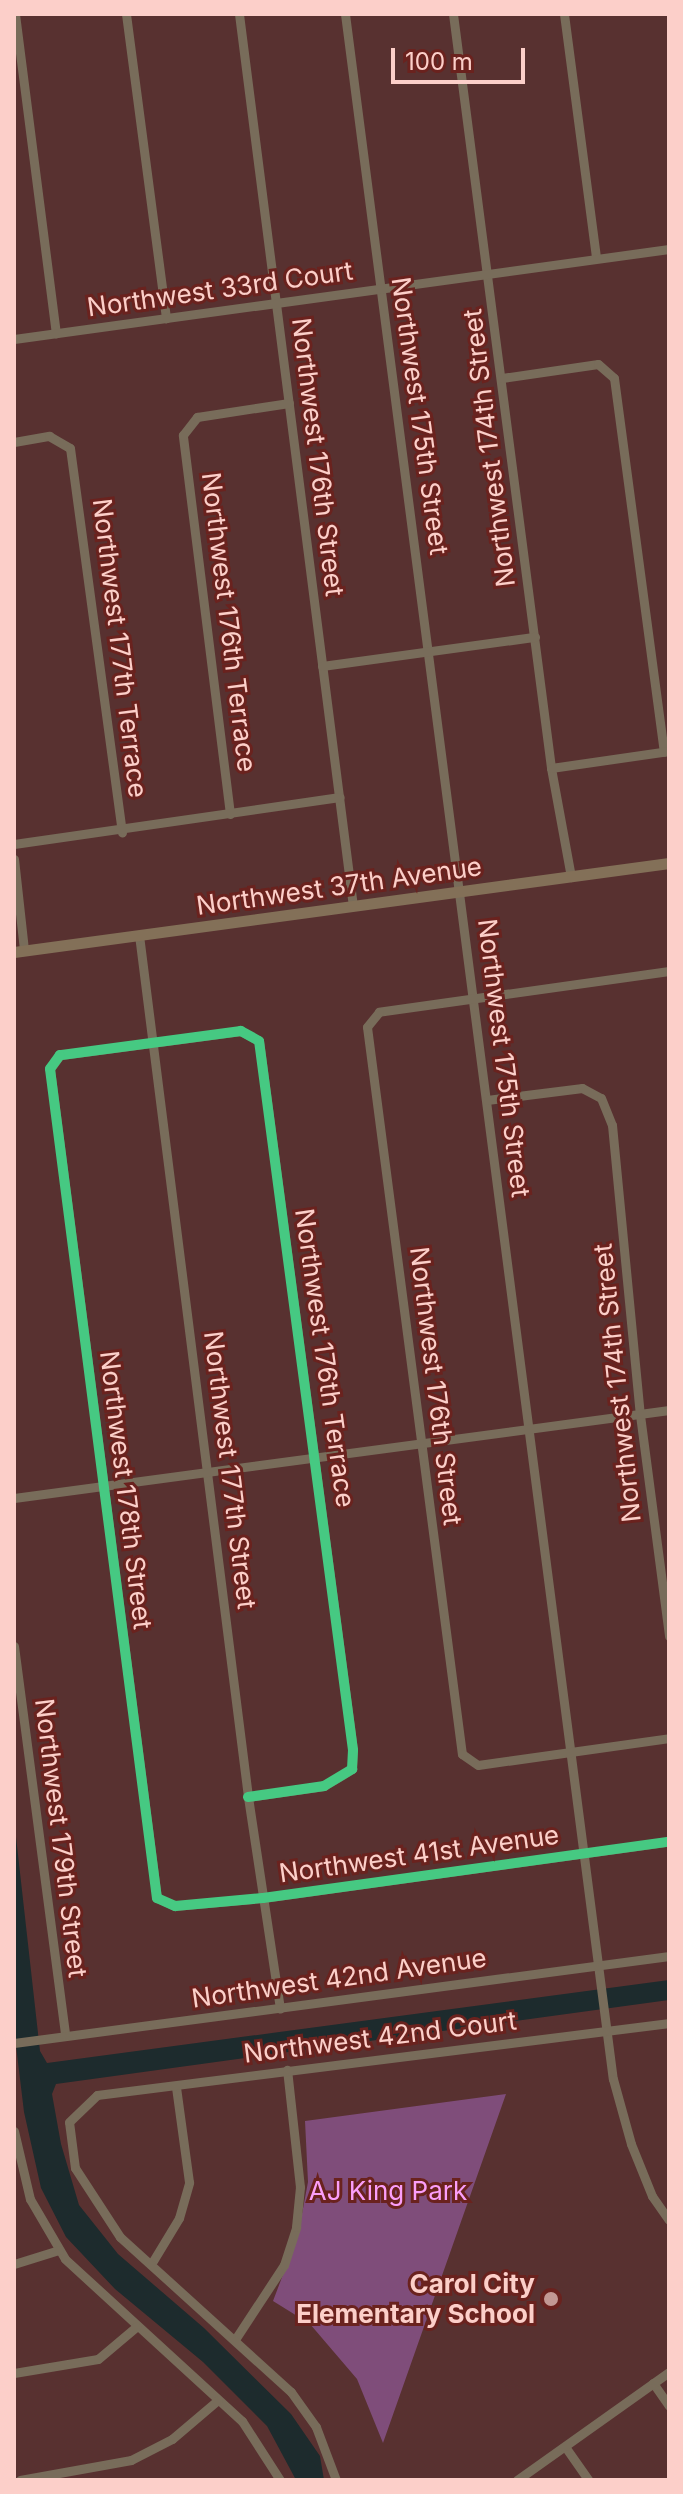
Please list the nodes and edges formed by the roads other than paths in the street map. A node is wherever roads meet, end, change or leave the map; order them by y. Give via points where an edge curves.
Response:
1 (15, 14) edge
2 (126, 14) edge
3 (239, 14) edge
4 (345, 14) edge
5 (453, 14) edge
6 (564, 14) edge
7 (669, 249) edge
8 (596, 258) junction
9 (491, 275) junction
10 (381, 289) junction
11 (276, 302) junction
12 (166, 318) junction
13 (56, 333) junction
14 (14, 339) edge
15 (502, 378) junction
16 (289, 403) junction
17 (14, 442) edge
18 (535, 637) junction
19 (429, 653) junction
20 (322, 666) junction
21 (666, 752) edge
22 (551, 768) junction
23 (340, 797) junction
24 (230, 814) junction
25 (122, 832) junction
26 (14, 844) edge
27 (14, 859) edge
28 (669, 863) edge
29 (571, 877) junction
30 (460, 892) junction
31 (353, 906) junction
32 (139, 935) junction
33 (19, 951) edge
34 (669, 971) edge
35 (474, 998) junction
36 (153, 1042) junction
37 (487, 1100) junction
38 (669, 1410) edge
39 (640, 1415) junction
40 (531, 1430) junction
41 (422, 1443) junction
42 (316, 1457) junction
43 (209, 1473) junction
44 (103, 1486) junction
45 (14, 1498) edge
46 (669, 1636) edge
47 (14, 1646) edge
48 (669, 1738) edge
49 (573, 1754) junction
50 (248, 1797) junction
51 (669, 1842) edge
52 (587, 1854) junction
53 (263, 1898) junction
54 (175, 1906) joint
55 (669, 1956) edge
56 (600, 1965) junction
57 (280, 2009) junction
58 (669, 2023) edge
59 (608, 2031) junction
60 (65, 2036) junction
61 (14, 2043) edge
62 (287, 2070) junction
63 (176, 2087) junction
64 (14, 2131) edge
65 (16, 2159) edge
66 (669, 2220) edge
67 (59, 2250) junction
68 (153, 2261) junction
69 (14, 2264) edge
70 (136, 2327) junction
71 (236, 2338) junction
72 (669, 2372) edge
73 (14, 2373) edge
74 (653, 2383) junction
75 (218, 2400) junction
76 (669, 2406) edge
77 (566, 2448) junction
78 (20, 2480) edge
79 (280, 2480) edge
80 (336, 2480) edge
81 (517, 2480) edge
82 (588, 2480) edge

1 - 13 street
2 - 12 street
3 - 11 street, Northwest 176th Street
4 - 10 street, Northwest 175th Street
5 - 9 street, Northwest 174th Street
6 - 8 street
7 - 8 street, Northwest 33rd Court
8 - 9 street, Northwest 33rd Court
9 - 10 street, Northwest 33rd Court
9 - 15 street, Northwest 174th Street
10 - 11 street, Northwest 33rd Court
10 - 19 street, Northwest 175th Street
11 - 12 street, Northwest 33rd Court
11 - 16 street, Northwest 176th Street
12 - 13 street, Northwest 33rd Court
13 - 14 street, Northwest 33rd Court
15 - 18 street, Northwest 174th Street
15 - 21 street via 598,364 614,378
16 - 20 street, Northwest 176th Street
16 - 24 street, Northwest 176th Terrace via 197,417 183,435
17 - 25 street, Northwest 177th Terrace via 49,436 70,448
18 - 19 street
18 - 22 street, Northwest 174th Street
19 - 20 street
19 - 30 street, Northwest 175th Street
20 - 23 street, Northwest 176th Street
21 - 22 street
22 - 29 street, Northwest 174th Street
23 - 24 street
23 - 31 street, Northwest 176th Street
24 - 25 street
25 - 26 street
27 - 33 street
28 - 29 main road, Northwest 37th Avenue
29 - 30 main road, Northwest 37th Avenue
30 - 31 main road, Northwest 37th Avenue
30 - 35 street, Northwest 175th Street
31 - 32 main road, Northwest 37th Avenue
32 - 33 main road, Northwest 37th Avenue
32 - 36 street, Northwest 177th Street
34 - 35 street
35 - 37 street, Northwest 175th Street
35 - 41 street, Northwest 176th Street via 373,1017 367,1027
36 - 42 street, Northwest 176th Terrace via 241,1031 259,1041
36 - 43 street, Northwest 177th Street
36 - 44 street, Northwest 178th Street via 60,1055 50,1069
37 - 39 street, Northwest 174th Street via 582,1088 601,1098 612,1125
37 - 40 street, Northwest 175th Street
38 - 39 street
39 - 40 street
39 - 46 street, Northwest 174th Street
40 - 41 street
40 - 49 street, Northwest 175th Street
41 - 42 street
41 - 49 street, Northwest 176th Street via 459,1745 467,1761 478,1765
42 - 43 street
42 - 50 street, Northwest 176th Terrace via 352,1769 324,1786
43 - 44 street
43 - 50 street, Northwest 177th Street
44 - 45 street
44 - 54 street, Northwest 178th Street via 157,1898
47 - 60 street, Northwest 179th Street
48 - 49 street
49 - 52 street, Northwest 175th Street
50 - 53 street, Northwest 177th Street
51 - 52 street, Northwest 41st Avenue
52 - 53 street, Northwest 41st Avenue
52 - 56 street, Northwest 175th Street
53 - 54 street, Northwest 41st Avenue
53 - 57 street, Northwest 177th Street
55 - 56 street, Northwest 42nd Avenue
56 - 57 street, Northwest 42nd Avenue
56 - 59 street, Northwest 175th Street
57 - 60 street, Northwest 42nd Avenue
58 - 59 street, Northwest 42nd Court
59 - 62 street, Northwest 42nd Court
59 - 66 street, Northwest 175th Street via 613,2079 631,2144 652,2196
60 - 61 street, Northwest 42nd Avenue
62 - 63 street, Northwest 42nd Court
62 - 71 street via 300,2187 296,2227 284,2265
63 - 68 street via 189,2182 179,2218
63 - 68 street, Northwest 42nd Court via 97,2095 69,2122 75,2168 120,2237
64 - 65 street
65 - 67 street via 30,2199
67 - 69 street
67 - 70 street
68 - 71 street
70 - 73 street via 98,2359
70 - 75 street
71 - 80 street via 291,2392 316,2427
72 - 74 street
74 - 76 street
74 - 77 street
75 - 78 street via 172,2439 131,2460
75 - 79 street via 258,2441
77 - 81 street
77 - 82 street

